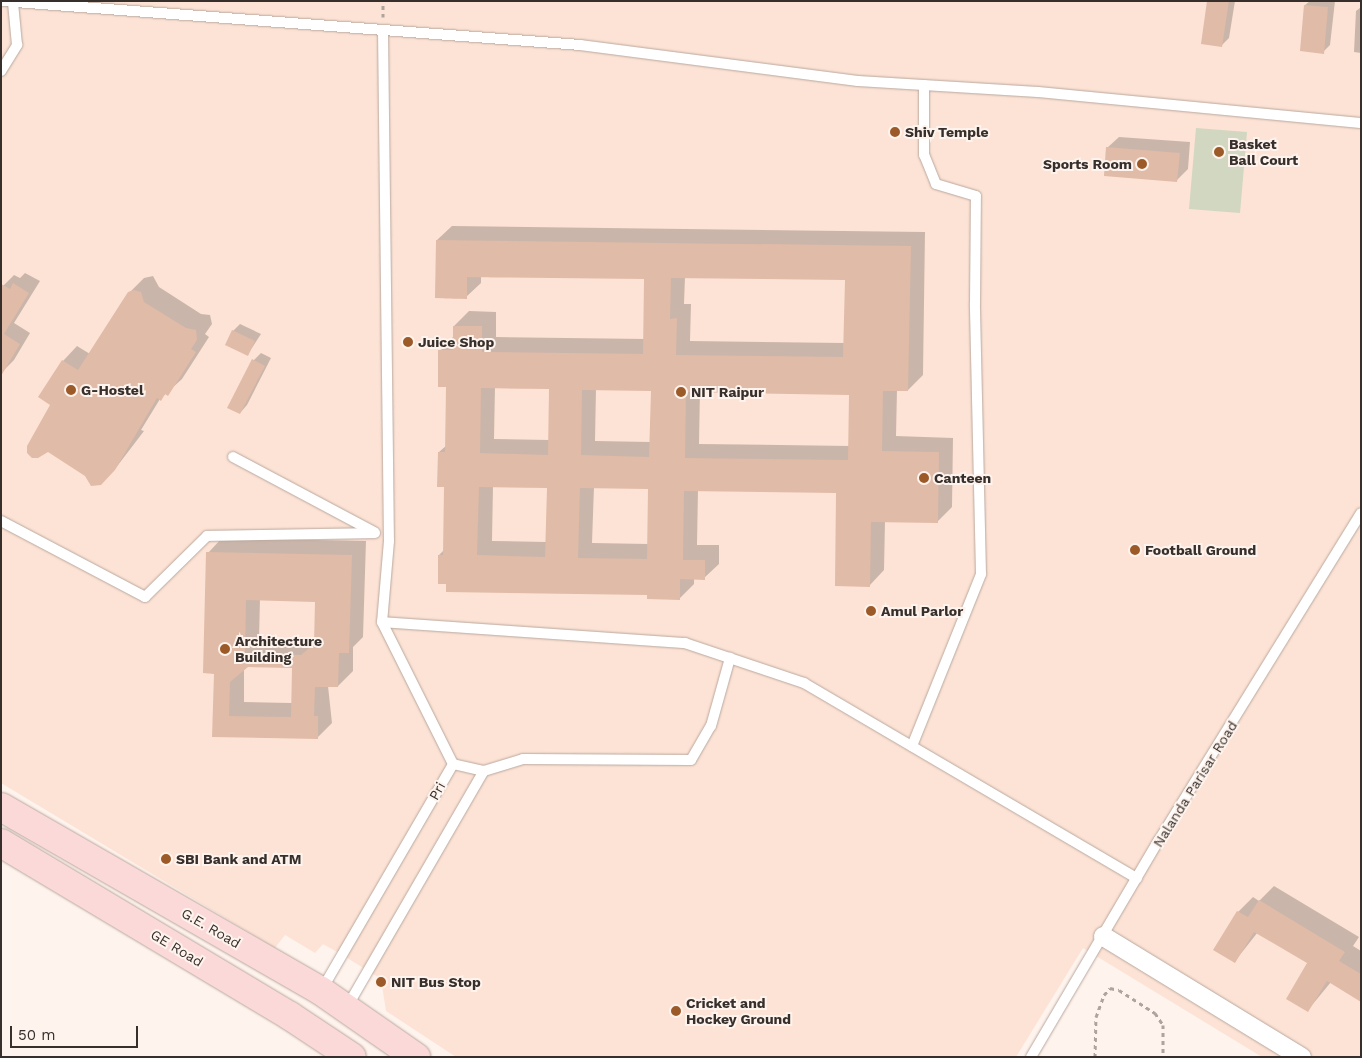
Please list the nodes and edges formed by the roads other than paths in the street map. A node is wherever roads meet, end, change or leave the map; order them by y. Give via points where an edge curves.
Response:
1 (7, 2) edge
2 (383, 31) junction
3 (1, 71) edge
4 (924, 85) junction
5 (1361, 123) edge
6 (233, 457) dead end
7 (1361, 513) edge
8 (1, 521) edge
9 (375, 533) junction
10 (389, 541) junction
11 (382, 622) junction
12 (730, 658) junction
13 (912, 746) junction
14 (452, 764) junction
15 (484, 771) junction
16 (1, 807) edge
17 (1, 843) edge
18 (1137, 878) junction
19 (1103, 936) junction
20 (321, 991) junction
21 (347, 1007) junction
22 (298, 1021) junction
23 (324, 1038) junction
24 (352, 1057) edge
25 (416, 1057) edge
26 (1031, 1057) edge
27 (1301, 1057) edge

1 - 2 lane
1 - 3 lane via 17,45
2 - 4 lane via 580,45 858,81
2 - 10 lane
4 - 5 lane via 1048,93
4 - 13 lane via 924,155 936,184 976,196 981,574
6 - 9 lane
7 - 18 lane, Nalanda Parisar Road
8 - 9 lane via 145,597 207,536
9 - 10 lane
10 - 11 lane
11 - 12 lane via 685,643
11 - 14 lane
12 - 13 lane via 804,683
12 - 15 lane via 711,726 691,760 523,759
13 - 18 lane
14 - 15 lane
14 - 20 lane, Pri
15 - 21 lane
16 - 20 main road, G.E. Road
17 - 22 main road, GE Road
18 - 19 lane, Nalanda Parisar Road
19 - 26 lane, Nalanda Parisar Road
19 - 27 street
20 - 21 main road, G.E. Road
20 - 22 main road
21 - 23 main road
21 - 25 main road, G.E. Road
22 - 23 main road, GE Road
23 - 24 main road, GE Road

